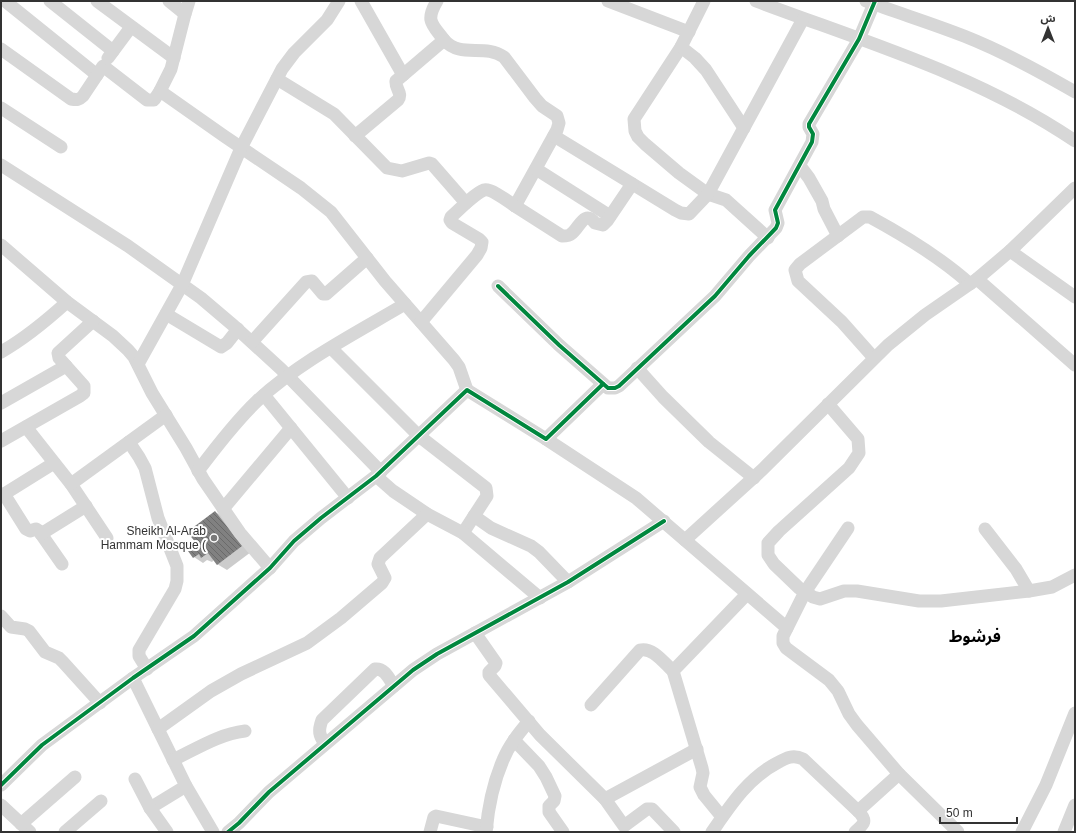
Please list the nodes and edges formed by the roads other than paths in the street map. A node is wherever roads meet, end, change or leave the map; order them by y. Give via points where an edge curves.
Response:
1 (5, 1) edge
2 (50, 1) edge
3 (97, 1) edge
4 (169, 1) edge
5 (190, 1) edge
6 (339, 1) edge
7 (361, 1) edge
8 (437, 1) edge
9 (608, 1) edge
10 (704, 1) edge
11 (756, 1) edge
12 (872, 2) edge
13 (185, 14) junction
14 (803, 19) junction
15 (131, 27) junction
16 (688, 32) junction
17 (859, 39) junction
18 (444, 40) junction
19 (681, 47) junction
20 (1, 49) edge
21 (114, 51) junction
22 (174, 58) junction
23 (100, 70) junction
24 (403, 75) junction
25 (277, 79) junction
26 (160, 91) junction
27 (1075, 92) edge
28 (1, 108) edge
29 (744, 128) junction
30 (355, 136) junction
31 (554, 136) junction
32 (1075, 141) edge
33 (61, 147) dead end
34 (241, 148) junction
35 (1, 165) edge
36 (800, 166) junction
37 (536, 169) junction
38 (632, 184) junction
39 (708, 194) junction
40 (1073, 195) edge
41 (466, 203) junction
42 (515, 206) junction
43 (610, 216) junction
44 (838, 236) junction
45 (768, 238) junction
46 (1, 245) edge
47 (1010, 252) junction
48 (367, 258) junction
49 (973, 282) junction
50 (182, 285) junction
51 (498, 286) dead end
52 (1075, 297) edge
53 (66, 302) junction
54 (405, 304) junction
55 (166, 314) junction
56 (93, 321) junction
57 (421, 322) junction
58 (238, 329) junction
59 (252, 342) junction
60 (331, 348) junction
61 (1, 352) edge
62 (874, 358) junction
63 (138, 364) junction
64 (1075, 365) edge
65 (66, 366) junction
66 (638, 368) junction
67 (288, 376) junction
68 (603, 384) junction
69 (467, 390) junction
70 (264, 395) junction
71 (1, 403) edge
72 (828, 404) junction
73 (166, 415) junction
74 (26, 427) junction
75 (291, 428) junction
76 (419, 436) junction
77 (546, 439) junction
78 (1, 441) edge
79 (129, 442) junction
80 (54, 463) junction
81 (198, 471) junction
82 (379, 474) junction
83 (754, 478) junction
84 (71, 484) junction
85 (2, 495) edge
86 (348, 498) junction
87 (86, 506) junction
88 (223, 509) junction
89 (427, 514) junction
90 (474, 516) junction
91 (664, 521) junction
92 (848, 528) dead end
93 (986, 529) dead end
94 (463, 533) junction
95 (41, 534) junction
96 (107, 538) dead end
97 (685, 540) junction
98 (62, 564) dead end
99 (270, 568) junction
100 (1075, 575) edge
101 (568, 582) junction
102 (805, 592) junction
103 (1029, 592) junction
104 (747, 594) junction
105 (540, 598) junction
106 (1, 616) edge
107 (787, 628) junction
108 (475, 633) junction
109 (147, 669) junction
110 (673, 671) junction
111 (133, 678) junction
112 (394, 686) junction
113 (100, 703) junction
114 (591, 705) dead end
115 (1075, 713) edge
116 (529, 721) junction
117 (158, 729) junction
118 (244, 731) dead end
119 (514, 740) junction
120 (325, 744) junction
121 (697, 749) junction
122 (173, 760) junction
123 (900, 774) junction
124 (75, 778) dead end
125 (135, 779) dead end
126 (1, 785) edge
127 (186, 786) junction
128 (605, 799) junction
129 (101, 801) dead end
130 (1, 805) edge
131 (1075, 805) edge
132 (150, 808) junction
133 (858, 811) junction
134 (722, 817) junction
135 (26, 828) edge
136 (487, 829) edge
137 (619, 829) edge
138 (65, 832) edge
139 (167, 832) edge
140 (213, 832) edge
141 (228, 832) edge
142 (430, 832) edge
143 (563, 832) edge
144 (674, 832) edge
145 (712, 832) edge
146 (855, 832) edge
147 (958, 832) edge
148 (1022, 832) edge
149 (1064, 832) edge

1 - 23 street
2 - 21 street
3 - 15 street
4 - 13 street
5 - 13 street
6 - 25 street via 327,20 282,68
7 - 24 street
8 - 18 street via 431,12 431,20
9 - 16 street
10 - 16 street
11 - 14 street
12 - 17 street
12 - 27 street via 998,51
13 - 22 street
14 - 17 street
14 - 29 street
15 - 21 street
15 - 22 street
16 - 19 street
17 - 32 street via 963,79 1013,104
17 - 36 street via 809,124 813,134 812,142
18 - 24 street
18 - 31 street via 450,47 460,50 490,50 504,57 542,106 557,116 559,123
19 - 29 street via 706,70
19 - 39 street via 634,119 635,131 645,144
20 - 23 street via 75,100 83,96
21 - 23 street
22 - 26 street
23 - 26 street via 147,100 154,100
24 - 30 street via 396,81 400,91 398,100
25 - 30 street via 334,114
25 - 34 street
26 - 34 street
28 - 33 street
29 - 39 street
30 - 41 street via 391,170 402,171 432,164
31 - 37 street
31 - 38 street
34 - 48 street via 301,188 331,212
34 - 50 street
35 - 50 street via 128,246
36 - 44 street via 822,201
36 - 45 street via 776,210 778,224
37 - 42 street
37 - 43 street
38 - 39 street via 686,214
38 - 43 street
39 - 45 street via 726,200
40 - 47 street
41 - 42 street via 487,190
41 - 57 street via 450,220 479,239 482,245 477,255
42 - 43 street via 562,236 571,234 584,219 603,224
44 - 49 street via 864,217 870,217
44 - 62 street via 800,264 795,273 798,281 842,322
45 - 66 street via 715,296
46 - 53 street
47 - 49 street
47 - 52 street
48 - 54 street
48 - 59 street via 326,294 323,294 312,281 306,282
49 - 62 street via 904,331
49 - 64 street
50 - 55 street
50 - 58 street via 202,298
51 - 68 street
53 - 56 street
53 - 61 street via 32,333
54 - 57 street
54 - 60 street
55 - 58 street via 221,346 227,343
55 - 63 street
56 - 63 street via 128,350
56 - 65 street via 58,353
57 - 69 street via 459,367
58 - 59 street
59 - 67 street
60 - 67 street
60 - 76 street
62 - 72 street
63 - 73 street
65 - 71 street
65 - 74 street via 84,386 84,393
66 - 68 street via 615,388 608,388
66 - 83 street via 663,397 709,442
67 - 70 street
67 - 82 street
68 - 77 street
69 - 76 street
69 - 77 street
70 - 75 street
70 - 81 street via 223,438
72 - 83 street
72 - 102 street via 858,439 859,454 849,468 779,531 768,543 767,548 774,564
73 - 79 street
73 - 81 street
74 - 78 street
74 - 80 street
75 - 86 street
75 - 88 street
76 - 82 street
76 - 90 street via 486,488 487,496
77 - 91 street via 636,498
79 - 84 street
79 - 109 street via 145,468 158,518 177,566 175,589 139,650 139,656
80 - 84 street
80 - 85 street
81 - 88 street
82 - 86 street
82 - 89 street via 393,491
83 - 97 street
84 - 87 street
85 - 95 street via 26,529 36,529
86 - 99 street via 294,541
87 - 95 street
87 - 96 street
88 - 99 street
89 - 94 street
89 - 117 street via 380,558 378,564 385,578 382,583 341,618 307,643 210,691
90 - 94 street
90 - 101 street via 491,528 531,546
91 - 97 street
91 - 101 street
92 - 102 street
93 - 103 street via 1016,568
94 - 105 street
95 - 98 street
97 - 104 street
99 - 109 street via 194,636
100 - 103 street via 1052,586
101 - 105 street
102 - 103 street via 820,599 844,591 857,591 919,601
102 - 107 street
104 - 107 street
104 - 110 street
105 - 108 street
106 - 113 street via 11,627 21,627 29,631 45,652 64,662
107 - 123 street via 782,638 784,645 829,680 857,725
108 - 112 street via 437,654
108 - 116 street via 496,663 489,674
109 - 111 street
110 - 114 street via 654,653 640,650
110 - 121 street
111 - 113 street
111 - 117 street
112 - 120 street
112 - 120 street via 384,671 375,669 322,720 319,734
113 - 126 street via 42,745
115 - 148 street via 1046,785
116 - 119 street
116 - 128 street
117 - 122 street
118 - 122 street via 221,736
119 - 136 street via 503,759 496,780
119 - 143 street via 546,777 555,796 549,806 550,812
120 - 141 street via 269,792
121 - 128 street
121 - 134 street via 703,773 700,787
122 - 127 street
123 - 133 street
123 - 147 street
124 - 135 street
125 - 132 street
127 - 132 street
127 - 140 street
128 - 137 street
129 - 138 street
130 - 135 street
131 - 149 street
132 - 139 street
133 - 134 street via 803,759 791,756 765,770 745,787
133 - 146 street via 864,821
134 - 145 street
136 - 142 street via 436,816
137 - 144 street via 650,808

